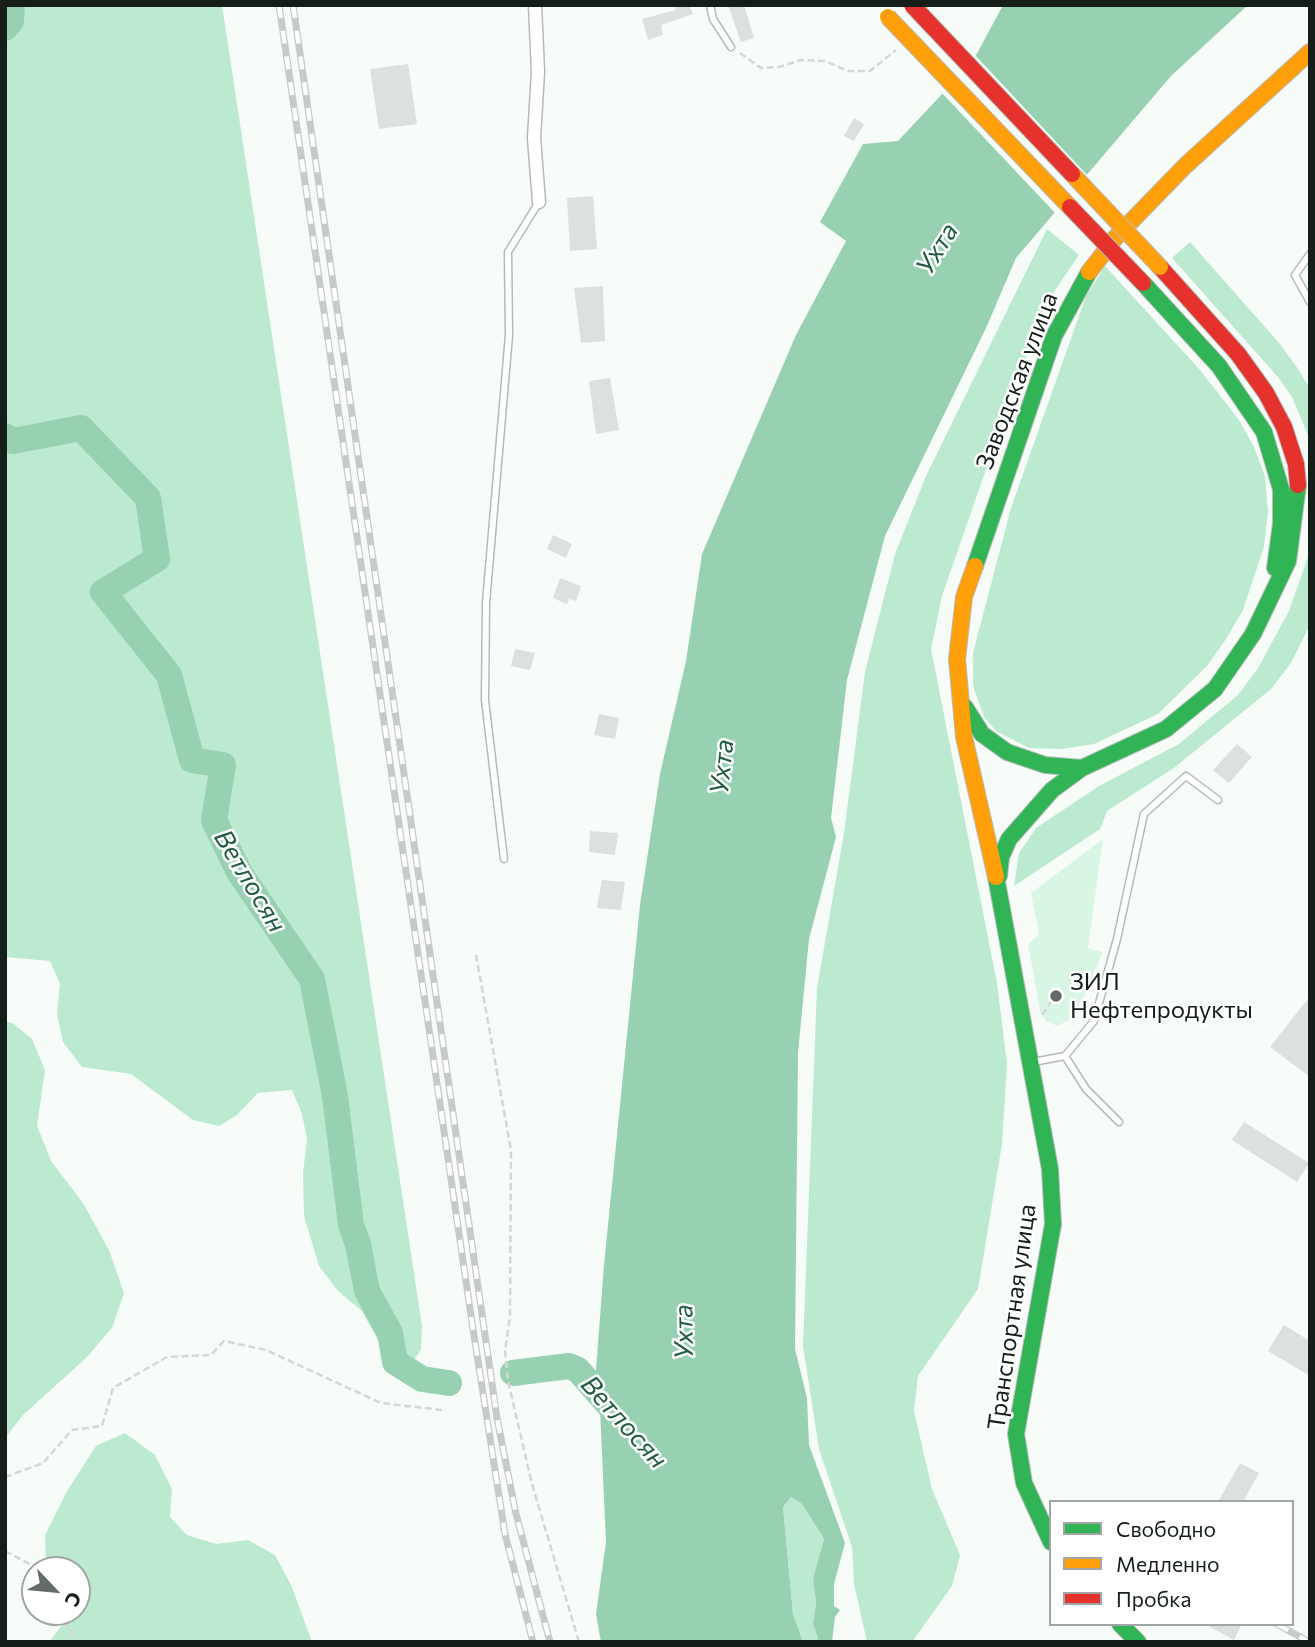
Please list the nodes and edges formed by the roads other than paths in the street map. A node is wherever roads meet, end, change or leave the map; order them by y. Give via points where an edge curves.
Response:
1 (535, 5) edge
2 (709, 5) edge
3 (912, 5) edge
4 (883, 11) edge
5 (731, 47) road end
6 (1309, 56) edge
7 (539, 202) joint
8 (1310, 254) edge
9 (1310, 302) edge
10 (1253, 634) junction
11 (959, 690) junction
12 (1082, 768) junction
13 (1218, 800) dead end
14 (504, 859) dead end
15 (998, 886) junction
16 (1065, 1056) junction
17 (1031, 1062) junction
18 (1119, 1122) dead end
19 (1049, 1538) edge
20 (1122, 1626) edge
21 (1138, 1642) edge

1 - 7 street via 538,72 534,138
2 - 5 lane
3 - 10 street, bridge via 1160,267 1252,372 1278,414 1293,452 1298,501 1291,550
4 - 10 street, bridge via 1143,283 1234,384 1258,421 1276,466 1281,501 1279,548
6 - 11 street, Заводская улица via 1185,166 1116,237 1080,284 1054,336 972,568 959,628
7 - 14 lane via 508,252 509,335 486,603 485,700
8 - 9 lane via 1295,275
10 - 12 street via 1225,676 1191,711 1139,744
11 - 12 street via 975,726 998,746 1045,765
11 - 15 street, Заводская улица via 964,737
12 - 15 street via 1038,803 1014,832 1001,857
13 - 16 lane via 1186,776 1144,814 1094,1021
15 - 17 street, Транспортная улица
16 - 17 lane
16 - 18 lane via 1086,1089
17 - 19 street, Транспортная улица via 1051,1169 1053,1224 1016,1434 1024,1483
20 - 21 street

